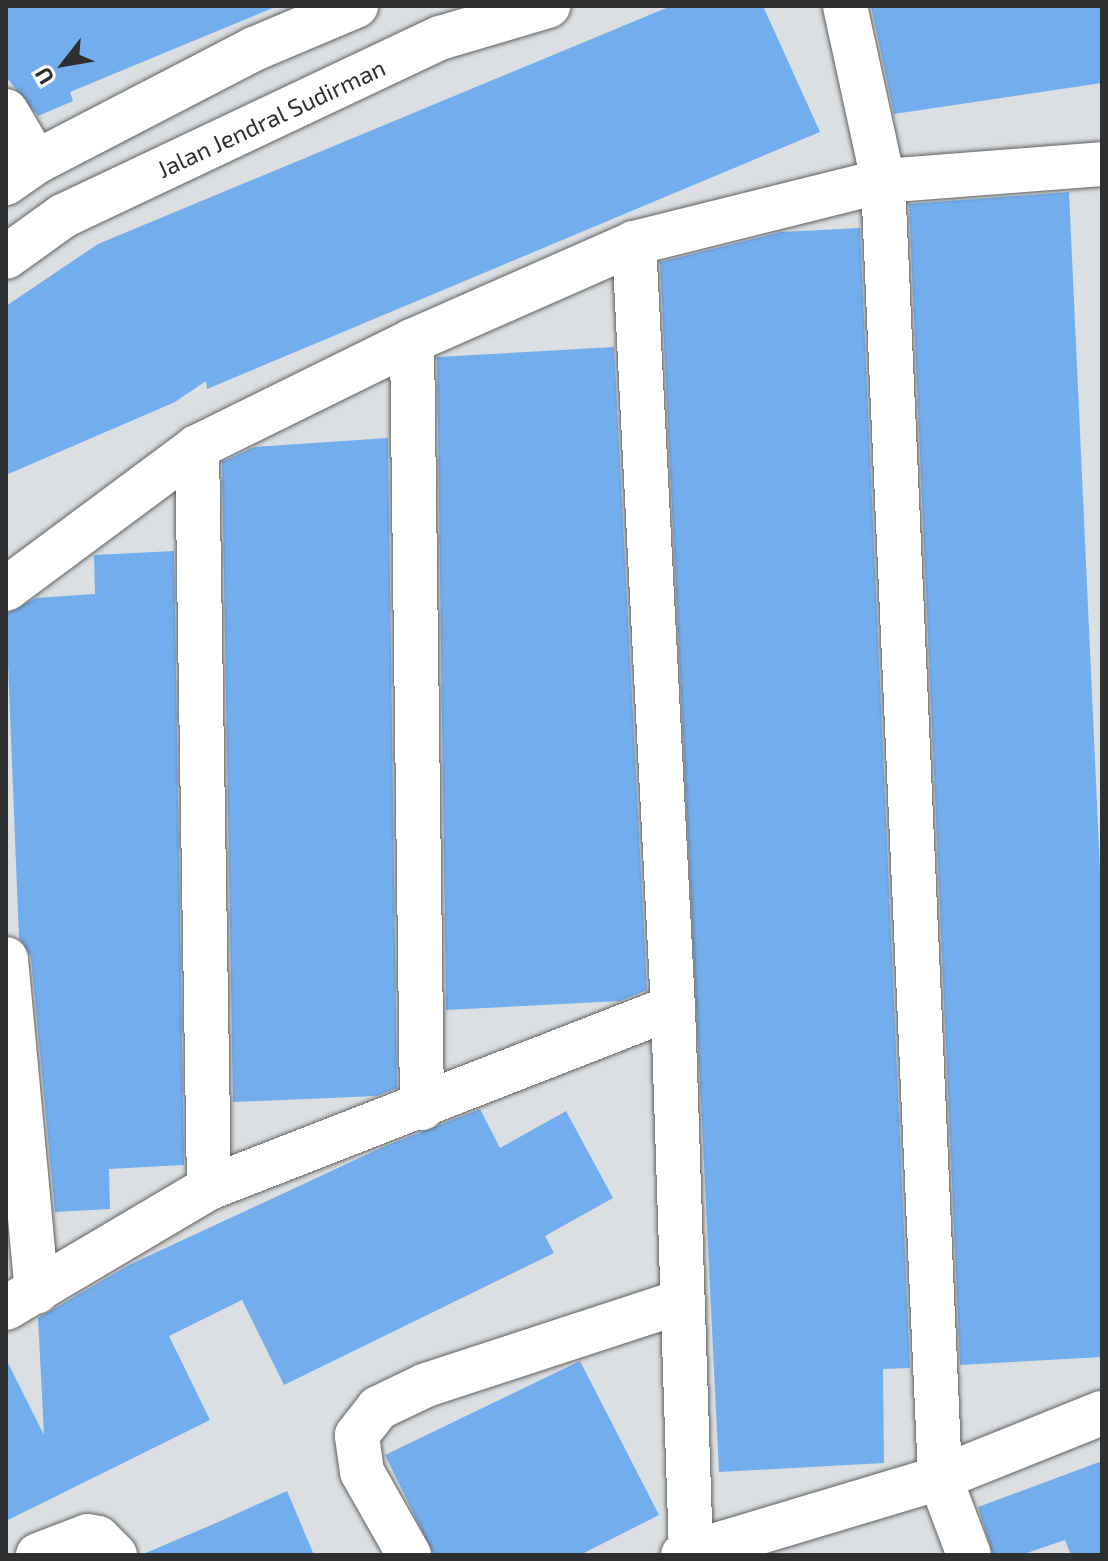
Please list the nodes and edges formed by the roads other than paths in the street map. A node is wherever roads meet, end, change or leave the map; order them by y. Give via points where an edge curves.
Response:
1 (356, 6) edge
2 (548, 6) edge
3 (845, 6) edge
4 (6, 111) edge
5 (1102, 164) edge
6 (21, 173) edge
7 (883, 181) junction
8 (634, 243) junction
9 (6, 257) edge
10 (412, 341) junction
11 (197, 447) junction
12 (6, 589) edge
13 (6, 959) edge
14 (673, 1007) junction
15 (422, 1108) junction
16 (209, 1188) junction
17 (6, 1252) edge
18 (21, 1300) edge
19 (683, 1301) junction
20 (1102, 1413) edge
21 (940, 1478) junction
22 (687, 1553) edge
23 (38, 1555) edge
24 (115, 1555) edge
25 (409, 1555) edge
26 (969, 1555) edge

1 - 6 street via 254,49
2 - 9 street, Jalan Jendral Sudirman via 440,38 63,216
3 - 7 street
4 - 6 street
5 - 7 street
7 - 8 street
7 - 21 street
8 - 10 street
8 - 14 street
10 - 11 street
10 - 15 street
11 - 12 street
11 - 16 street
13 - 18 street
14 - 15 street
14 - 19 street
15 - 16 street
16 - 18 street
17 - 18 street
19 - 22 street
19 - 25 street via 426,1385 378,1408 357,1435 362,1472
20 - 21 street
21 - 22 street
21 - 26 street
23 - 24 street via 88,1536 98,1538

